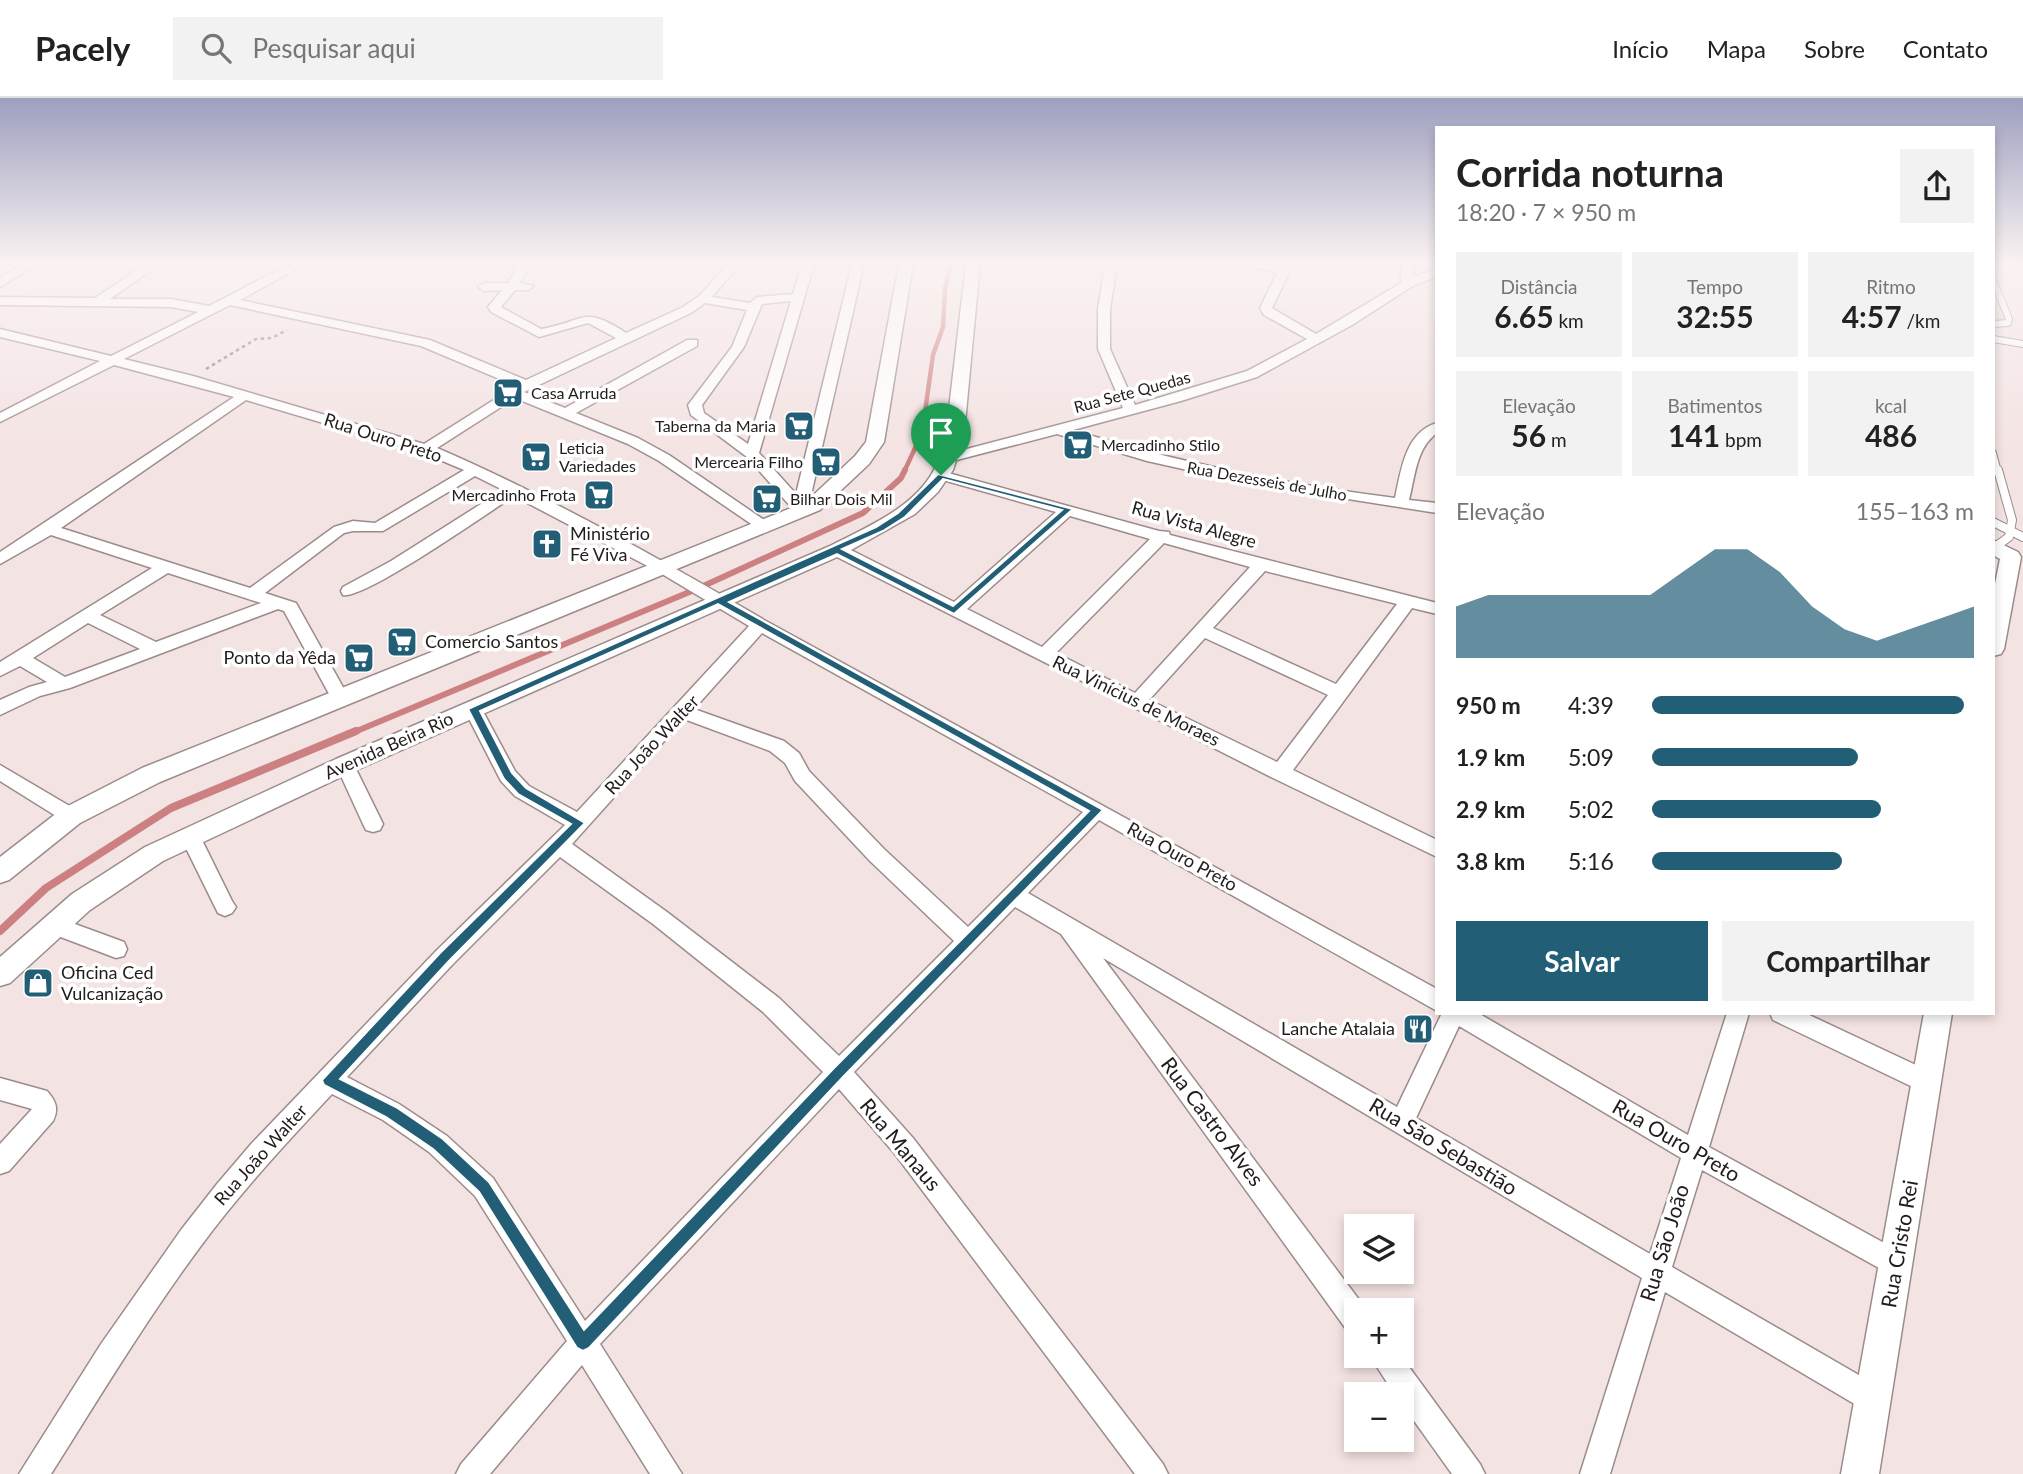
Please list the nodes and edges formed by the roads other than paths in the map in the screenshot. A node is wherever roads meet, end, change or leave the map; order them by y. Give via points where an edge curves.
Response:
1 (174, 328) edge
2 (363, 328) edge
3 (527, 328) edge
4 (560, 328) edge
5 (609, 328) edge
6 (647, 328) edge
7 (746, 328) edge
8 (790, 328) edge
9 (843, 328) edge
10 (895, 328) edge
11 (966, 328) edge
12 (1104, 328) edge
13 (1296, 328) edge
14 (1336, 328) edge
15 (0, 333) edge
16 (625, 338) junction
17 (1995, 339) edge
18 (1317, 340) junction
19 (692, 343) dead end
20 (2023, 344) edge
21 (112, 360) junction
22 (520, 389) junction
23 (244, 396) junction
24 (1130, 409) junction
25 (568, 412) junction
26 (0, 418) edge
27 (1435, 428) edge
28 (1060, 430) junction
29 (426, 449) junction
30 (752, 454) junction
31 (1995, 460) edge
32 (945, 467) junction
33 (475, 470) junction
34 (515, 489) junction
35 (1995, 494) edge
36 (2006, 498) junction
37 (1401, 503) junction
38 (1435, 508) edge
39 (1069, 509) junction
40 (802, 510) junction
41 (1995, 523) edge
42 (765, 527) junction
43 (49, 529) junction
44 (2011, 531) junction
45 (1163, 536) junction
46 (2023, 537) edge
47 (837, 550) junction
48 (2006, 554) edge
49 (0, 559) edge
50 (1261, 565) junction
51 (167, 566) junction
52 (667, 570) junction
53 (349, 591) dead end
54 (253, 594) junction
55 (712, 597) junction
56 (280, 602) junction
57 (1407, 603) junction
58 (1435, 609) edge
59 (954, 611) junction
60 (88, 616) junction
61 (1996, 618) edge
62 (760, 625) junction
63 (1202, 630) junction
64 (155, 649) junction
65 (1044, 655) junction
66 (20, 658) junction
67 (0, 670) edge
68 (64, 684) junction
69 (1339, 693) junction
70 (340, 698) junction
71 (1137, 702) junction
72 (0, 708) edge
73 (474, 709) junction
74 (683, 712) junction
75 (345, 765) junction
76 (0, 772) edge
77 (1280, 773) junction
78 (1097, 810) junction
79 (71, 816) junction
80 (579, 823) junction
81 (373, 824) dead end
82 (190, 836) junction
83 (559, 845) junction
84 (1435, 848) edge
85 (0, 873) edge
86 (1013, 895) junction
87 (225, 907) dead end
88 (53, 925) junction
89 (1066, 927) junction
90 (968, 940) junction
91 (116, 949) dead end
92 (0, 975) edge
93 (1435, 1000) edge
94 (1455, 1015) edge
95 (1459, 1015) edge
96 (1737, 1015) edge
97 (1785, 1015) edge
98 (1938, 1015) edge
99 (839, 1072) junction
100 (329, 1080) junction
101 (1927, 1082) junction
102 (0, 1089) edge
103 (1402, 1122) junction
104 (1694, 1152) junction
105 (0, 1162) edge
106 (1897, 1264) junction
107 (1656, 1273) junction
108 (1344, 1303) edge
109 (583, 1343) junction
110 (1393, 1368) edge
111 (1873, 1399) junction
112 (34, 1474) edge
113 (471, 1474) edge
114 (667, 1474) edge
115 (1153, 1474) edge
116 (1470, 1474) edge
117 (1595, 1474) edge
118 (1860, 1474) edge

1 - 21 street
2 - 22 street via 425,342
3 - 4 street via 547,333
5 - 16 street
6 - 16 street
7 - 30 street via 738,347 695,405 698,415
8 - 30 street
9 - 40 street
10 - 40 street via 875,442 839,484
11 - 32 street via 955,434
12 - 24 street via 1104,349
13 - 18 street
14 - 18 street, Rua Sete Quedas
15 - 21 street, Rua Ouro Preto
16 - 22 street
17 - 20 lane
18 - 24 street, Rua Sete Quedas via 1252,374
19 - 25 street
21 - 23 street, Rua Ouro Preto
21 - 26 street
22 - 25 street
22 - 29 street
23 - 29 street, Rua Ouro Preto
23 - 43 street
24 - 28 street, Rua Sete Quedas
25 - 42 street via 664,458
27 - 37 street via 1418,444
28 - 32 street, Rua Sete Quedas
28 - 37 street, Rua Dezesseis de Julho via 1172,464
29 - 33 street, Rua Ouro Preto
30 - 40 street
31 - 36 lane
32 - 39 street, Rua Vista Alegre
32 - 47 street, Avenida Beira Rio via 902,515
33 - 34 street, Rua Ouro Preto
33 - 54 street via 379,528 339,530
34 - 52 street, Rua Ouro Preto
34 - 53 street
35 - 36 lane
36 - 44 lane
37 - 38 street, Rua Dezesseis de Julho
39 - 45 street, Rua Vista Alegre
39 - 59 street
40 - 42 street
41 - 44 lane
42 - 52 street
43 - 49 street
43 - 51 street
44 - 46 lane
44 - 48 lane
45 - 50 street, Rua Vista Alegre
45 - 65 street
47 - 55 street, Avenida Beira Rio
47 - 59 street, Rua Vinícius de Moraes
48 - 61 street
50 - 57 street, Rua Vista Alegre
50 - 63 street
51 - 54 street
51 - 60 street
52 - 55 street, Rua Ouro Preto
52 - 70 street
54 - 56 street
55 - 62 street, Rua Ouro Preto
55 - 73 street, Avenida Beira Rio
56 - 64 street
56 - 70 street via 297,615
57 - 58 street, Rua Vista Alegre
57 - 69 street
59 - 65 street, Rua Vinícius de Moraes
60 - 64 street
60 - 66 street
62 - 74 street, Rua João Walter
62 - 78 street, Rua Ouro Preto
63 - 69 street
63 - 71 street
64 - 68 street
65 - 71 street, Rua Vinícius de Moraes
66 - 67 street
66 - 68 street
68 - 72 street via 34,691
69 - 77 street
70 - 79 street via 151,775
71 - 77 street, Rua Vinícius de Moraes
73 - 75 street, Avenida Beira Rio
73 - 80 street via 508,776 522,791
74 - 80 street, Rua João Walter
74 - 90 street via 777,746 792,758 803,776 877,855
75 - 81 street
75 - 82 street, Avenida Beira Rio
76 - 79 street
77 - 84 street, Rua Vinícius de Moraes
78 - 86 street
78 - 93 street, Rua Ouro Preto
79 - 85 street
80 - 83 street, Rua João Walter
82 - 87 street
82 - 88 street, Avenida Beira Rio via 115,877
83 - 99 street, Rua Manaus via 771,1005
83 - 100 street, Rua João Walter
86 - 89 street, Rua São Sebastião
86 - 90 street
88 - 91 street
88 - 92 street, Avenida Beira Rio
89 - 103 street, Rua São Sebastião
89 - 108 street, Rua Castro Alves
90 - 99 street
94 - 103 street
95 - 104 street, Rua Ouro Preto
96 - 104 street, Rua São João
97 - 101 street
98 - 101 street, Rua Cristo Rei
99 - 109 street
99 - 115 street, Rua Manaus via 920,1167
100 - 109 street via 391,1112 438,1144 484,1187
100 - 112 street, Rua João Walter via 261,1152 190,1239
101 - 106 street, Rua Cristo Rei
102 - 105 street via 39,1099 45,1113
103 - 107 street, Rua São Sebastião
104 - 106 street, Rua Ouro Preto
104 - 107 street, Rua São João
106 - 111 street, Rua Cristo Rei
107 - 111 street, Rua São Sebastião
107 - 117 street, Rua São João
109 - 113 street
109 - 114 street
110 - 116 street
111 - 118 street, Rua Cristo Rei

